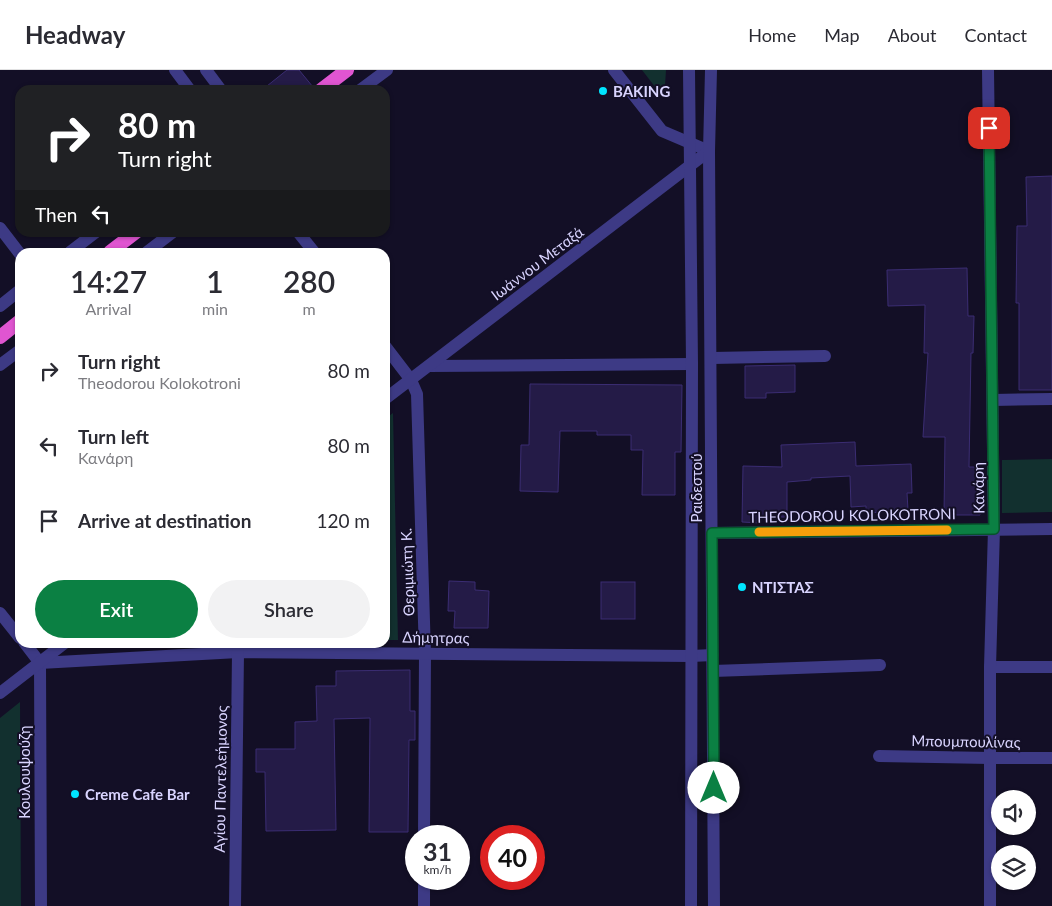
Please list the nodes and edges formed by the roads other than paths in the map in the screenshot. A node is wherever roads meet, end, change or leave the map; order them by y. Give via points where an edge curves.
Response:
1 (174, 70) edge
2 (206, 70) edge
3 (347, 70) edge
4 (387, 70) edge
5 (614, 70) edge
6 (688, 70) edge
7 (711, 70) edge
8 (988, 70) edge
9 (186, 85) edge
10 (218, 85) edge
11 (328, 85) edge
12 (367, 85) edge
13 (689, 143) junction
14 (709, 152) junction
15 (690, 167) junction
16 (0, 228) edge
17 (90, 237) edge
18 (130, 237) edge
19 (166, 237) edge
20 (302, 237) edge
21 (15, 248) edge
22 (75, 248) edge
23 (115, 248) edge
24 (152, 248) edge
25 (311, 248) edge
26 (15, 294) edge
27 (0, 306) edge
28 (15, 325) edge
29 (0, 337) edge
30 (390, 353) edge
31 (15, 354) edge
32 (825, 356) dead end
33 (712, 358) junction
34 (692, 364) junction
35 (0, 365) edge
36 (429, 366) junction
37 (410, 380) junction
38 (390, 395) edge
39 (1052, 399) edge
40 (993, 400) junction
41 (994, 529) junction
42 (1052, 529) edge
43 (712, 533) junction
44 (0, 613) edge
45 (15, 632) edge
46 (29, 648) edge
47 (59, 648) edge
48 (238, 652) junction
49 (426, 654) junction
50 (713, 655) junction
51 (691, 656) junction
52 (40, 663) junction
53 (880, 665) dead end
54 (990, 667) junction
55 (1052, 668) edge
56 (713, 671) junction
57 (0, 693) edge
58 (879, 756) dead end
59 (990, 758) junction
60 (1052, 758) edge
61 (424, 825) edge
62 (424, 890) edge
63 (41, 906) edge
64 (235, 906) edge
65 (424, 906) edge
66 (691, 906) edge
67 (714, 906) edge
68 (990, 906) edge

1 - 9 street
2 - 10 street
3 - 11 highway
4 - 12 street
5 - 13 street via 662,131
6 - 13 street, Ραιδεστού
7 - 14 street, Ραιδεστού
8 - 40 street, Κανάρη
13 - 14 street
13 - 15 street, Ραιδεστού
14 - 15 street, Ιωάννου Μεταξά
14 - 33 street, Ραιδεστού
15 - 34 street, Ραιδεστού
15 - 36 street, Ιωάννου Μεταξά
16 - 21 street
17 - 22 street
18 - 23 highway
19 - 24 street
20 - 25 street
26 - 27 street
28 - 29 highway
30 - 37 street, Θεριμιώτη Κ.
31 - 35 street
32 - 33 street
33 - 43 street, Ραιδεστού
34 - 36 street
34 - 51 street, Ραιδεστού
36 - 37 street, Ιωάννου Μεταξά
37 - 38 street, Ιωάννου Μεταξά
37 - 49 street, Θεριμιώτη Κ. via 417,394
39 - 40 street
40 - 41 street, Κανάρη
41 - 42 street, THEODOROU KOLOKOTRONI
41 - 43 street, THEODOROU KOLOKOTRONI
41 - 54 street, Κανάρη
43 - 50 street, Ραιδεστού
44 - 45 street
46 - 52 street
47 - 52 street
48 - 49 street, Δήμητρας
48 - 52 street, Δήμητρας
48 - 64 street, Αγίου Παντελεήμονος
49 - 51 street, Δήμητρας
49 - 61 street, Θεριμιώτη Κ.
50 - 51 street, Δήμητρας
50 - 56 street, Ραιδεστού
51 - 66 street, Ραιδεστού
52 - 57 street
52 - 63 street, Κουλουψούζη
53 - 56 street
54 - 55 street
54 - 59 street, Κανάρη
56 - 67 street, Ραιδεστού
58 - 59 street, Μπουμπουλίνας
59 - 60 street, Μπουμπουλίνας
59 - 68 street, Κανάρη
62 - 65 street

